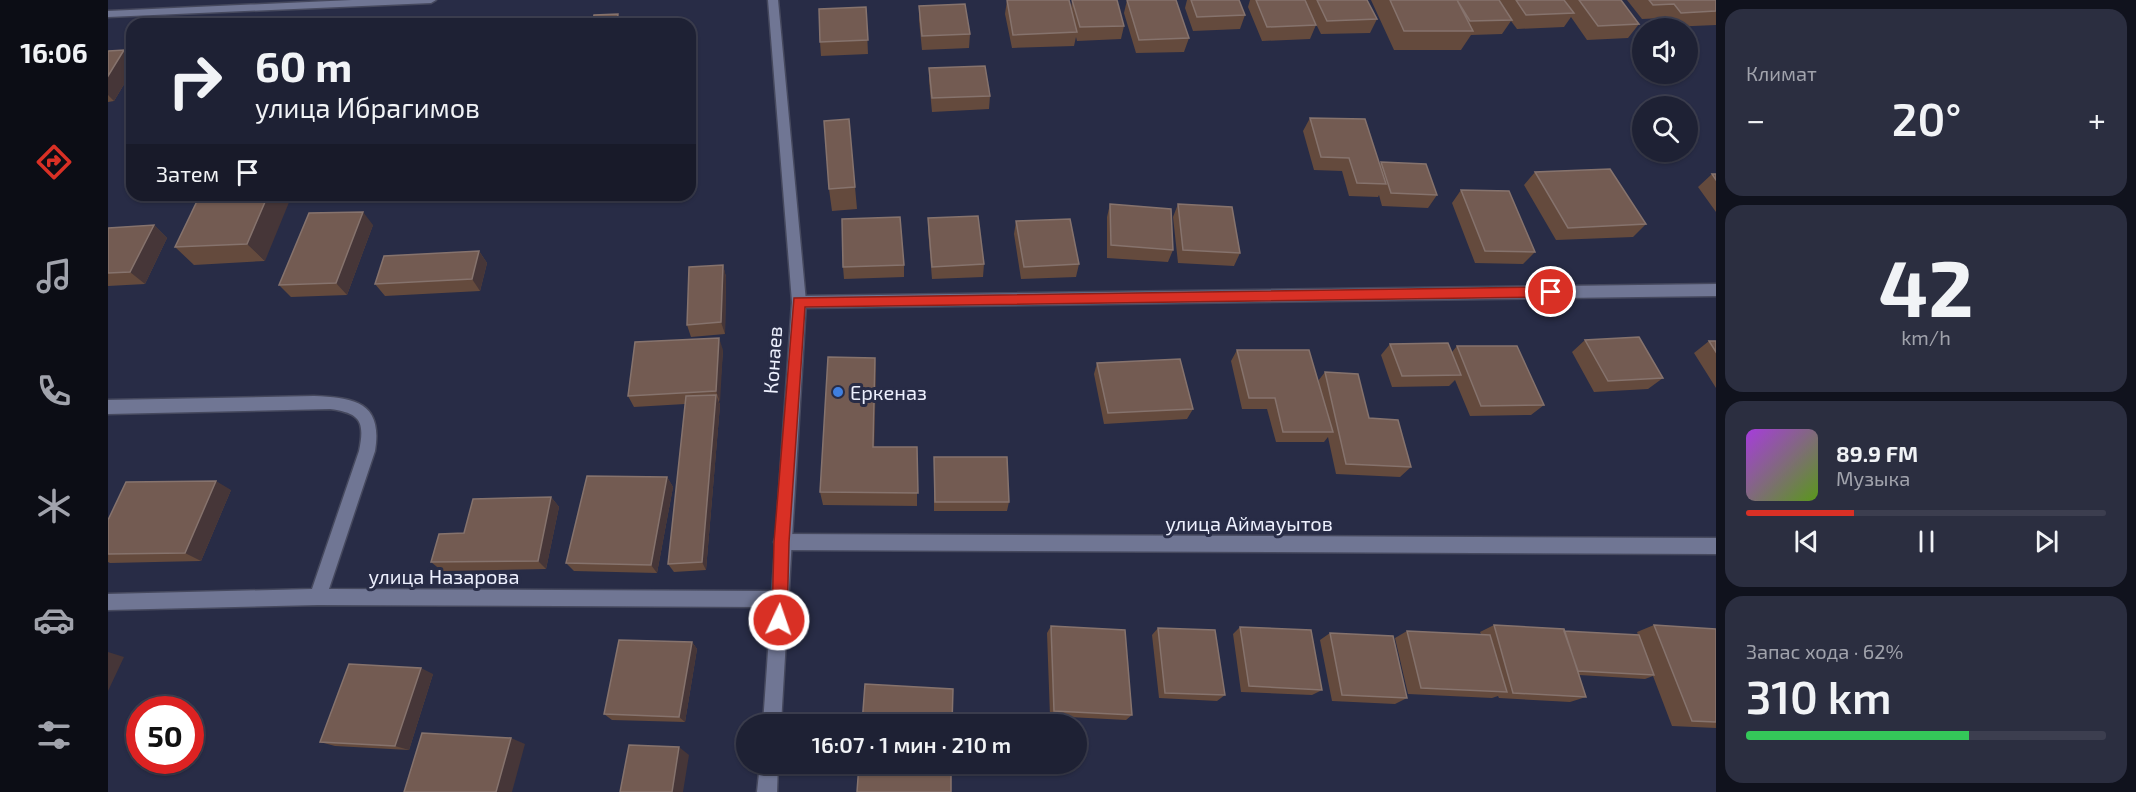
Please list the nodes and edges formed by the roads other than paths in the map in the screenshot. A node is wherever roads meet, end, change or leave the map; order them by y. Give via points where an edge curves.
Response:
1 (432, 0) edge
2 (773, 0) edge
3 (108, 14) edge
4 (1716, 290) edge
5 (799, 302) junction
6 (108, 407) edge
7 (782, 542) junction
8 (1716, 546) edge
9 (318, 597) junction
10 (781, 599) junction
11 (108, 602) edge
12 (773, 714) edge
13 (768, 774) edge
14 (767, 792) edge

1 - 3 street
2 - 5 street, Конаев
4 - 5 street
5 - 7 street, Конаев
6 - 9 street via 314,402 343,404 363,414 370,428 367,451
7 - 8 street, улица Аймауытов
7 - 10 street, Конаев
9 - 10 street, улица Назарова
9 - 11 street, улица Назарова
10 - 12 street, Конаев
13 - 14 street

